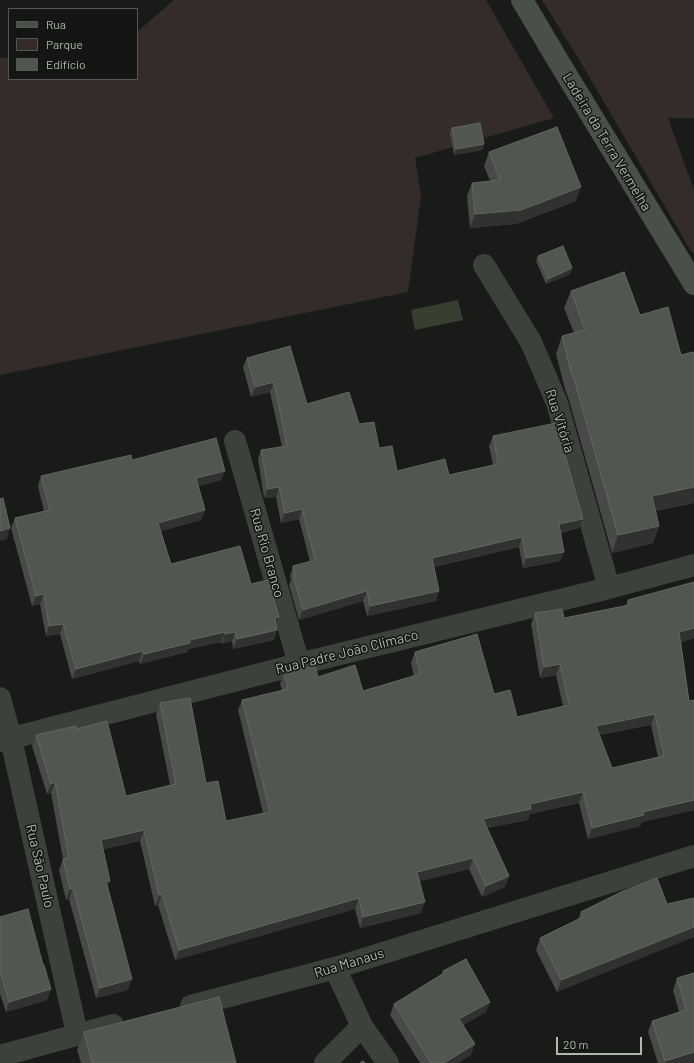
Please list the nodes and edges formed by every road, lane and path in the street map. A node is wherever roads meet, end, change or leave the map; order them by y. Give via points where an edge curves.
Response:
1 (522, 0) edge
2 (484, 265) dead end
3 (691, 273) edge
4 (235, 442) dead end
5 (694, 565) edge
6 (609, 588) junction
7 (299, 664) junction
8 (0, 698) edge
9 (6, 740) edge
10 (694, 856) edge
11 (335, 968) junction
12 (176, 1010) edge
13 (130, 1021) edge
14 (362, 1026) junction
15 (77, 1034) junction
16 (0, 1056) edge
17 (324, 1063) edge
18 (388, 1063) edge

1 - 3 main road, Ladeira da Terra Vermelha
2 - 6 street, Rua Vitória via 531,342 557,403
4 - 7 street, Rua Rio Branco
5 - 6 street, Rua Padre João Climaco
6 - 7 street, Rua Padre João Climaco
7 - 9 street, Rua Padre João Climaco
8 - 9 street, Rua São Paulo
9 - 15 street, Rua São Paulo
10 - 11 street, Rua Manaus
11 - 12 street, Rua Manaus
11 - 14 street
13 - 15 street
14 - 17 street
14 - 18 street
15 - 16 street

